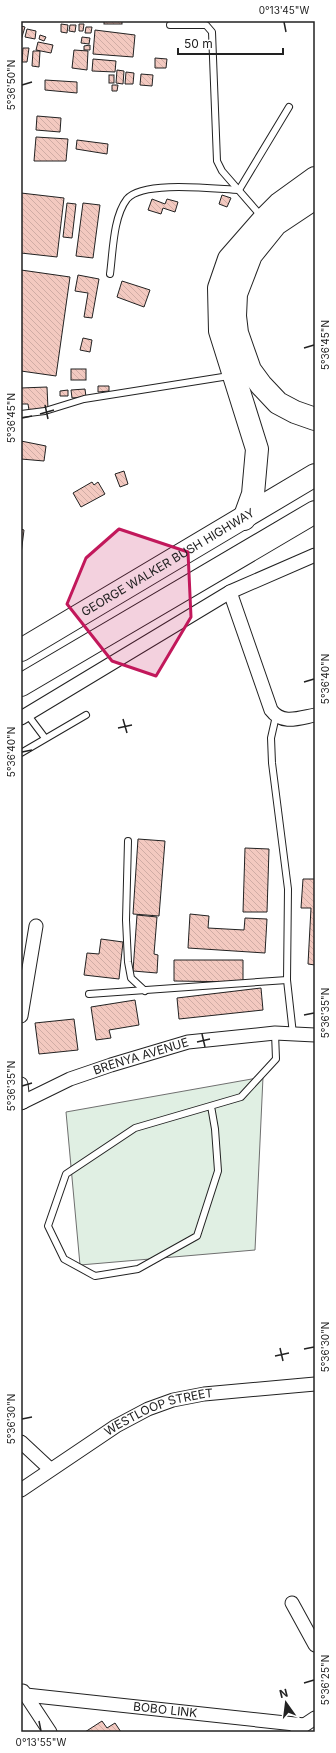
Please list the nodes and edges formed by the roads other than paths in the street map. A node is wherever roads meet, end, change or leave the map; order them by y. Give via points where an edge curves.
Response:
1 (170, 25) dead end
2 (289, 107) dead end
3 (315, 178) edge
4 (239, 190) junction
5 (315, 198) edge
6 (264, 219) junction
7 (110, 274) dead end
8 (235, 375) junction
9 (21, 414) edge
10 (315, 420) edge
11 (315, 476) edge
12 (315, 512) edge
13 (244, 519) junction
14 (315, 528) edge
15 (259, 546) junction
16 (315, 555) edge
17 (230, 592) junction
18 (66, 623) junction
19 (21, 632) edge
20 (21, 650) edge
21 (21, 685) edge
22 (86, 715) dead end
23 (315, 715) edge
24 (24, 716) edge
25 (276, 716) junction
26 (45, 738) junction
27 (21, 753) edge
28 (128, 841) dead end
29 (36, 926) dead end
30 (287, 980) junction
31 (145, 991) junction
32 (89, 994) dead end
33 (21, 1016) edge
34 (275, 1033) junction
35 (293, 1034) junction
36 (315, 1035) edge
37 (21, 1084) edge
38 (22, 1103) edge
39 (211, 1106) junction
40 (315, 1384) edge
41 (21, 1442) edge
42 (50, 1469) junction
43 (21, 1490) edge
44 (292, 1603) dead end
45 (315, 1645) edge
46 (23, 1691) edge
47 (315, 1718) edge
48 (299, 1729) edge
49 (50, 1732) edge

1 - 4 lane via 206,25 212,32 217,161 222,171
2 - 4 lane
3 - 6 highway via 279,204
4 - 6 lane
4 - 7 lane via 181,187 138,191 127,200 117,222
5 - 10 highway via 276,224 251,255 236,294 235,316 237,333 247,363 257,380 278,403
6 - 8 highway via 229,259 218,288 220,331
8 - 9 lane via 84,399 46,411
8 - 13 highway via 257,449 253,494
11 - 13 highway, GEORGE WALKER BUSH HIGHWAY
12 - 15 highway
13 - 18 highway, GEORGE WALKER BUSH HIGHWAY
14 - 15 highway
15 - 21 highway
16 - 17 street
17 - 24 street
17 - 25 street via 271,710
18 - 19 highway
18 - 20 highway, GEORGE WALKER BUSH HIGHWAY
22 - 26 lane
23 - 25 street via 285,720
24 - 26 lane
25 - 30 lane via 271,738 272,763 288,889
26 - 27 lane
28 - 31 lane via 128,962 132,978
29 - 33 street
30 - 31 lane
30 - 35 lane
31 - 32 lane
34 - 35 street, BRENYA AVENUE
34 - 38 street, BRENYA AVENUE via 188,1042 154,1051 70,1080
34 - 39 lane via 276,1059 241,1097
35 - 36 street, BRENYA AVENUE
37 - 38 street
39 - 39 lane via 135,1128 66,1174 48,1226 64,1259 95,1276 138,1269 197,1236 218,1171
40 - 42 street, WESTLOOP STREET via 204,1394 173,1400 148,1409 116,1426
41 - 42 street
42 - 43 street, WESTLOOP STREET
44 - 45 street
46 - 48 street, BOBO LINK
46 - 49 street
47 - 48 street

